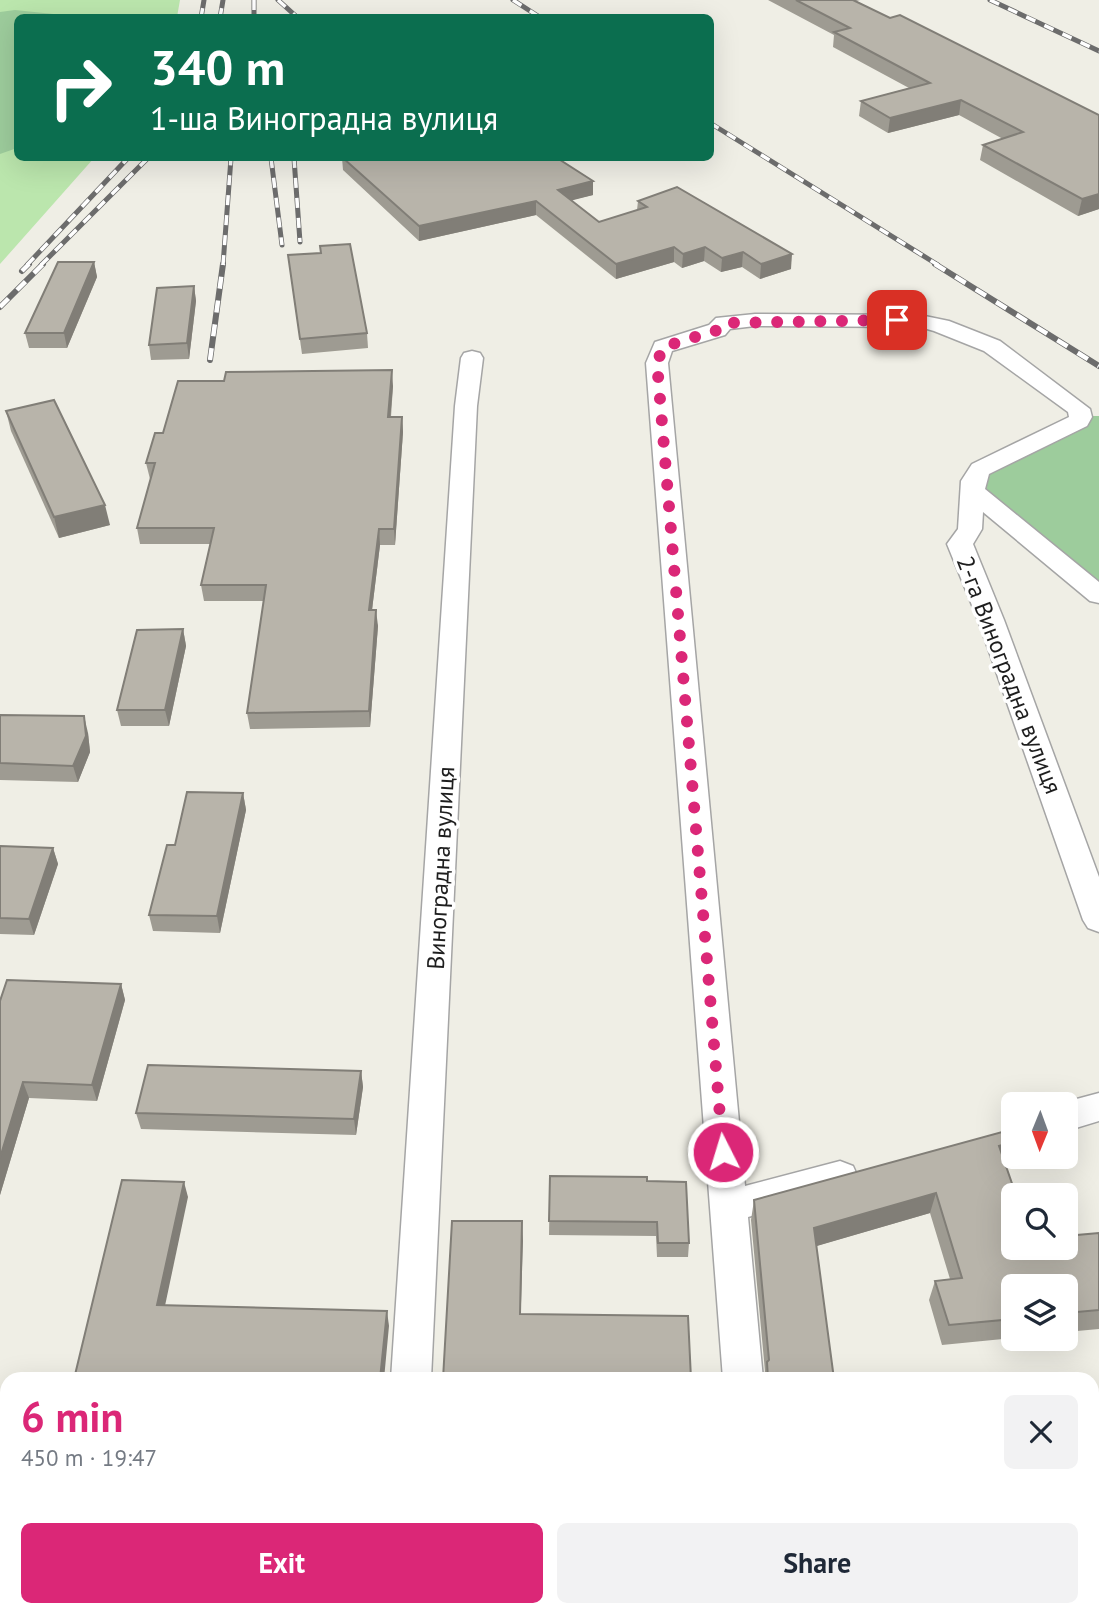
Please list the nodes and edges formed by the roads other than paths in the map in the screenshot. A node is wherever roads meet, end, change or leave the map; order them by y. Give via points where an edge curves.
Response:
1 (472, 358) dead end
2 (978, 495) dead end
3 (1099, 595) edge
4 (1099, 920) edge
5 (1099, 1107) edge
6 (1078, 1113) edge
7 (870, 1168) edge
8 (727, 1207) junction
9 (411, 1372) edge
10 (742, 1372) edge

1 - 9 street, Виноградна вулиця
2 - 3 street
4 - 8 street, 2-га Виноградна вулиця via 960,544 970,529 974,481 980,469 1079,421 1079,409 992,346 941,326 897,320 724,323 718,330 663,347 657,363
5 - 6 street
7 - 8 street
8 - 10 street

